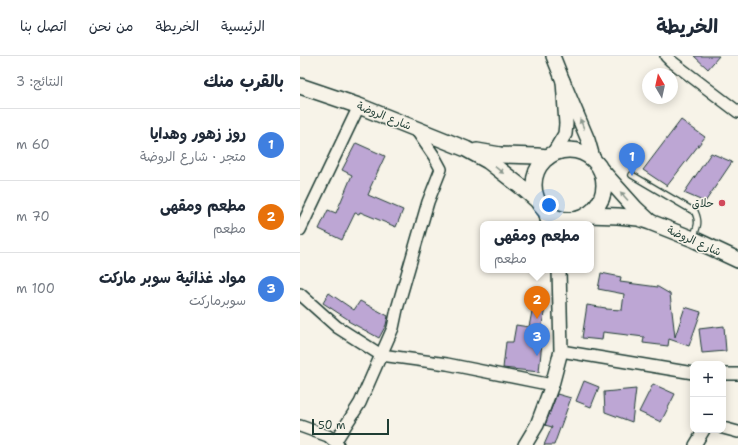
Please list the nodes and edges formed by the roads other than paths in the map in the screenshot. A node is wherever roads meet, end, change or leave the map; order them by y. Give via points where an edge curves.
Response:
1 (553, 56) edge
2 (666, 56) edge
3 (563, 81) junction
4 (300, 86) edge
5 (359, 106) junction
6 (738, 112) edge
7 (415, 128) junction
8 (466, 149) junction
9 (550, 155) junction
10 (597, 165) junction
11 (632, 175) dead end
12 (544, 212) edge
13 (581, 219) edge
14 (650, 222) junction
15 (300, 230) edge
16 (693, 239) junction
17 (738, 260) edge
18 (559, 273) edge
19 (300, 294) edge
20 (561, 351) junction
21 (381, 354) junction
22 (690, 372) edge
23 (726, 374) edge
24 (738, 374) edge
25 (552, 385) junction
26 (300, 426) edge
27 (726, 429) edge
28 (738, 432) edge
29 (702, 433) edge
30 (337, 444) edge
31 (525, 445) edge
32 (696, 445) edge

1 - 3 street
2 - 6 street
3 - 9 street via 565,134
10 -> 3 street
4 - 5 main road, شارع الروضة
5 - 7 main road, شارع الروضة
5 - 15 street
7 - 8 main road, شارع الروضة
7 - 21 street via 441,169 428,202 393,328
8 - 9 main road, شارع الروضة via 500,155
8 -> 12 main road, شارع الروضة via 488,161 524,189
9 - 10 main road via 567,150 582,152
9 - 12 main road via 541,164 534,183 535,193
10 - 13 main road via 604,182 602,195 597,206
14 -> 10 main road, شارع الروضة
11 - 16 lane via 695,212 698,218
12 - 13 main road via 556,217
13 - 14 main road, شارع الروضة via 631,217
14 - 16 main road, شارع الروضة
16 - 17 main road, شارع الروضة
18 - 20 street
19 - 21 street via 337,327
20 - 22 street
20 - 25 street
21 - 25 street
21 - 30 street via 360,403
23 - 24 street
25 - 31 street via 537,425
26 - 30 street via 328,436
27 - 28 street
29 - 32 street

